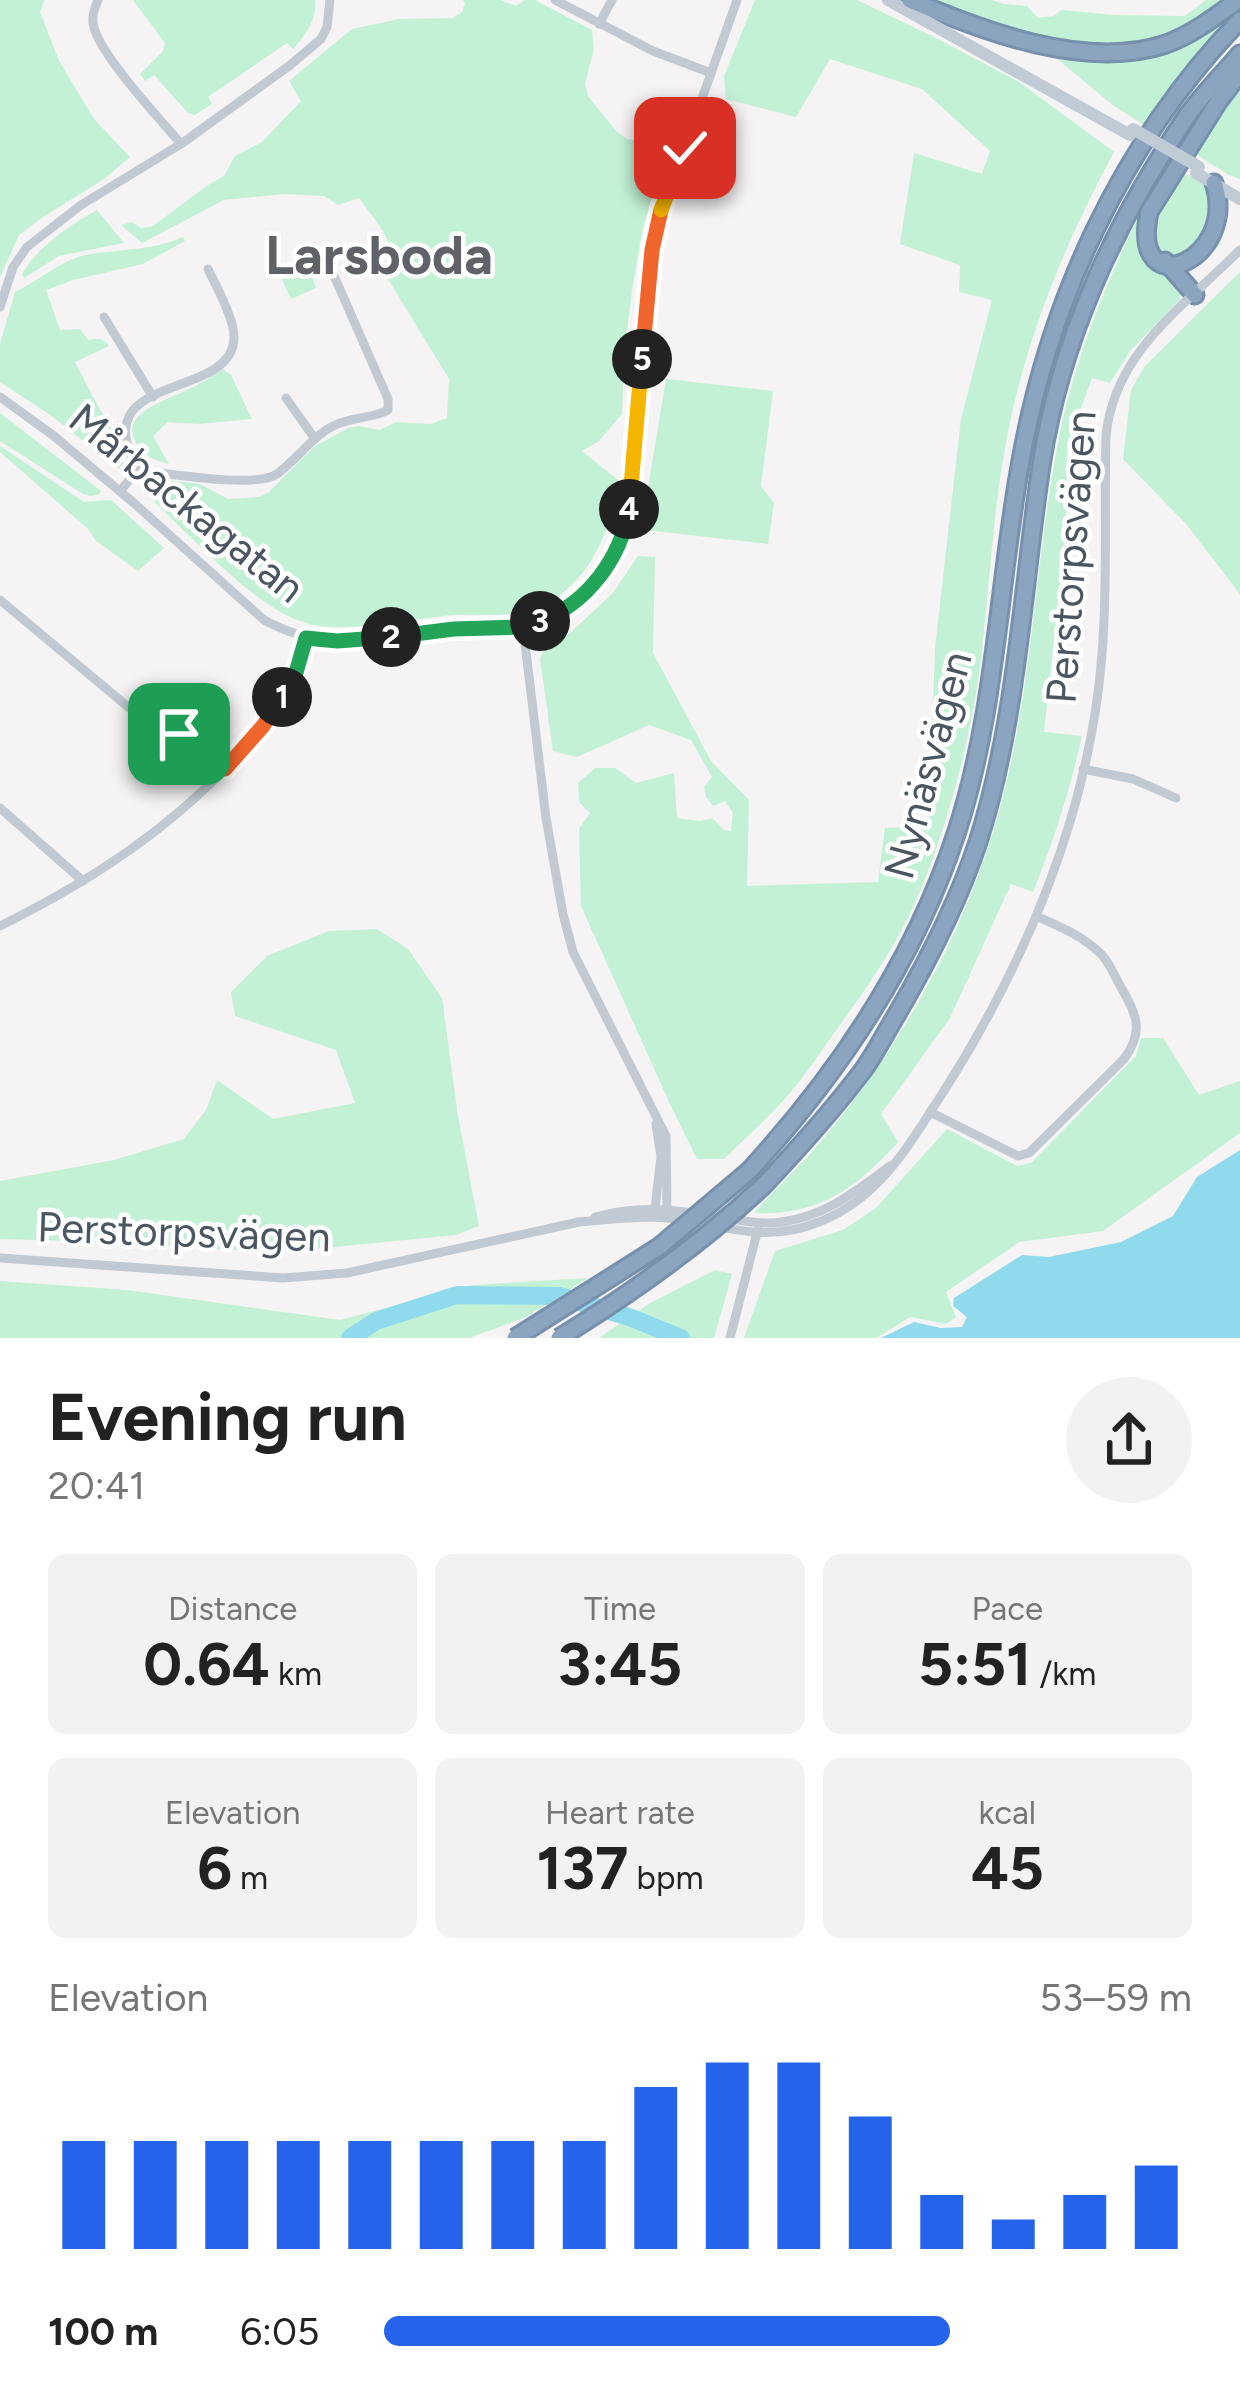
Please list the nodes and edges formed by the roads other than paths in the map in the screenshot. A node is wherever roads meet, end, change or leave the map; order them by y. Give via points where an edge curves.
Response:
1 (98, 0) edge
2 (330, 0) edge
3 (555, 0) edge
4 (612, 0) edge
5 (740, 0) edge
6 (888, 0) edge
7 (908, 0) edge
8 (1238, 0) edge
9 (1240, 20) edge
10 (599, 24) junction
11 (1036, 43) junction
12 (1240, 53) edge
13 (1018, 67) junction
14 (711, 73) junction
15 (1240, 73) edge
16 (181, 144) junction
17 (1197, 170) junction
18 (1214, 183) junction
19 (1240, 195) edge
20 (1240, 250) edge
21 (325, 255) dead end
22 (1165, 261) junction
23 (208, 269) dead end
24 (1196, 295) junction
25 (0, 307) edge
26 (104, 317) dead end
27 (0, 397) edge
28 (153, 397) junction
29 (286, 398) dead end
30 (315, 440) junction
31 (138, 470) junction
32 (120, 491) junction
33 (0, 600) edge
34 (523, 627) junction
35 (306, 638) junction
36 (225, 769) junction
37 (1083, 769) junction
38 (1176, 798) dead end
39 (0, 808) edge
40 (83, 881) junction
41 (1036, 916) junction
42 (0, 926) edge
43 (930, 1112) junction
44 (661, 1213) junction
45 (758, 1228) junction
46 (0, 1258) edge
47 (731, 1333) edge
48 (515, 1338) edge
49 (559, 1338) edge

1 - 16 street via 92,15 102,44
2 - 16 street via 321,39
3 - 10 street
4 - 10 street
5 - 14 street, Mårbackagatan
6 - 13 main road
7 - 11 highway
7 - 13 main road
8 - 11 highway via 1161,45 1108,52
9 - 48 highway, Nynäsvägen, bridge via 1187,79 1135,157 1059,317 1018,474 980,743 958,830 904,958 851,1045 749,1171 659,1247
10 - 14 street
11 - 13 main road via 1017,50
12 - 49 highway, Nynäsvägen, bridge via 1153,170 1088,298 1042,462 1002,746 978,841 925,967 867,1065 763,1186 673,1264
13 - 17 main road, bridge
14 - 34 street, Mårbackagatan via 655,231 623,537 584,593
15 - 22 highway via 1149,212 1150,242
16 - 25 street via 27,247
17 - 18 main road
17 - 19 main road
18 - 19 main road
18 - 22 highway via 1231,212 1226,244 1201,265
20 - 24 street, Perstorpsvägen
21 - 30 street via 388,410 332,426
22 - 24 highway
23 - 28 street via 233,330 230,355
24 - 37 street, Perstorpsvägen via 1142,346 1108,418 1102,656
26 - 28 street
27 - 32 street, Mårbackagatan
28 - 31 street via 123,432
29 - 30 street
30 - 31 street via 271,478 250,482
31 - 32 street
32 - 35 street, Mårbackagatan via 264,620
33 - 36 street via 139,716 189,738
34 - 35 street, Mårbackagatan
34 - 44 street via 563,914 573,952 653,1113
35 - 36 street via 287,689
36 - 40 street via 154,834
37 - 38 street
37 - 41 street, Perstorpsvägen
39 - 40 street
40 - 42 street
41 - 43 street, Perstorpsvägen
41 - 43 street via 1101,954 1135,1011 1134,1046 1029,1153 1018,1156
43 - 45 street, Perstorpsvägen via 899,1159 842,1202
44 - 45 street, Perstorpsvägen
44 - 46 street, Perstorpsvägen via 283,1278
45 - 47 street

